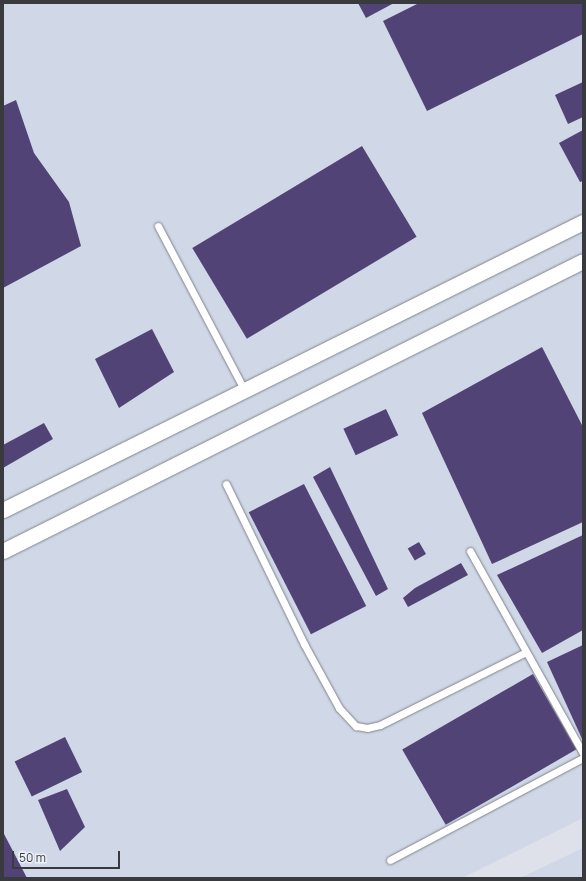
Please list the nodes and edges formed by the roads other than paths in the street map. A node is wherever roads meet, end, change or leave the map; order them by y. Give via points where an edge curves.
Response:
1 (583, 222) edge
2 (158, 226) dead end
3 (583, 261) edge
4 (245, 391) junction
5 (226, 484) dead end
6 (3, 510) edge
7 (3, 551) edge
8 (470, 551) dead end
9 (526, 652) junction
10 (583, 753) edge
11 (583, 758) edge
12 (390, 860) dead end

1 - 4 street
2 - 4 lane
3 - 7 street
4 - 6 street
5 - 9 lane via 308,651 339,708 356,726 367,728 380,725
8 - 9 lane
9 - 10 lane
11 - 12 lane

